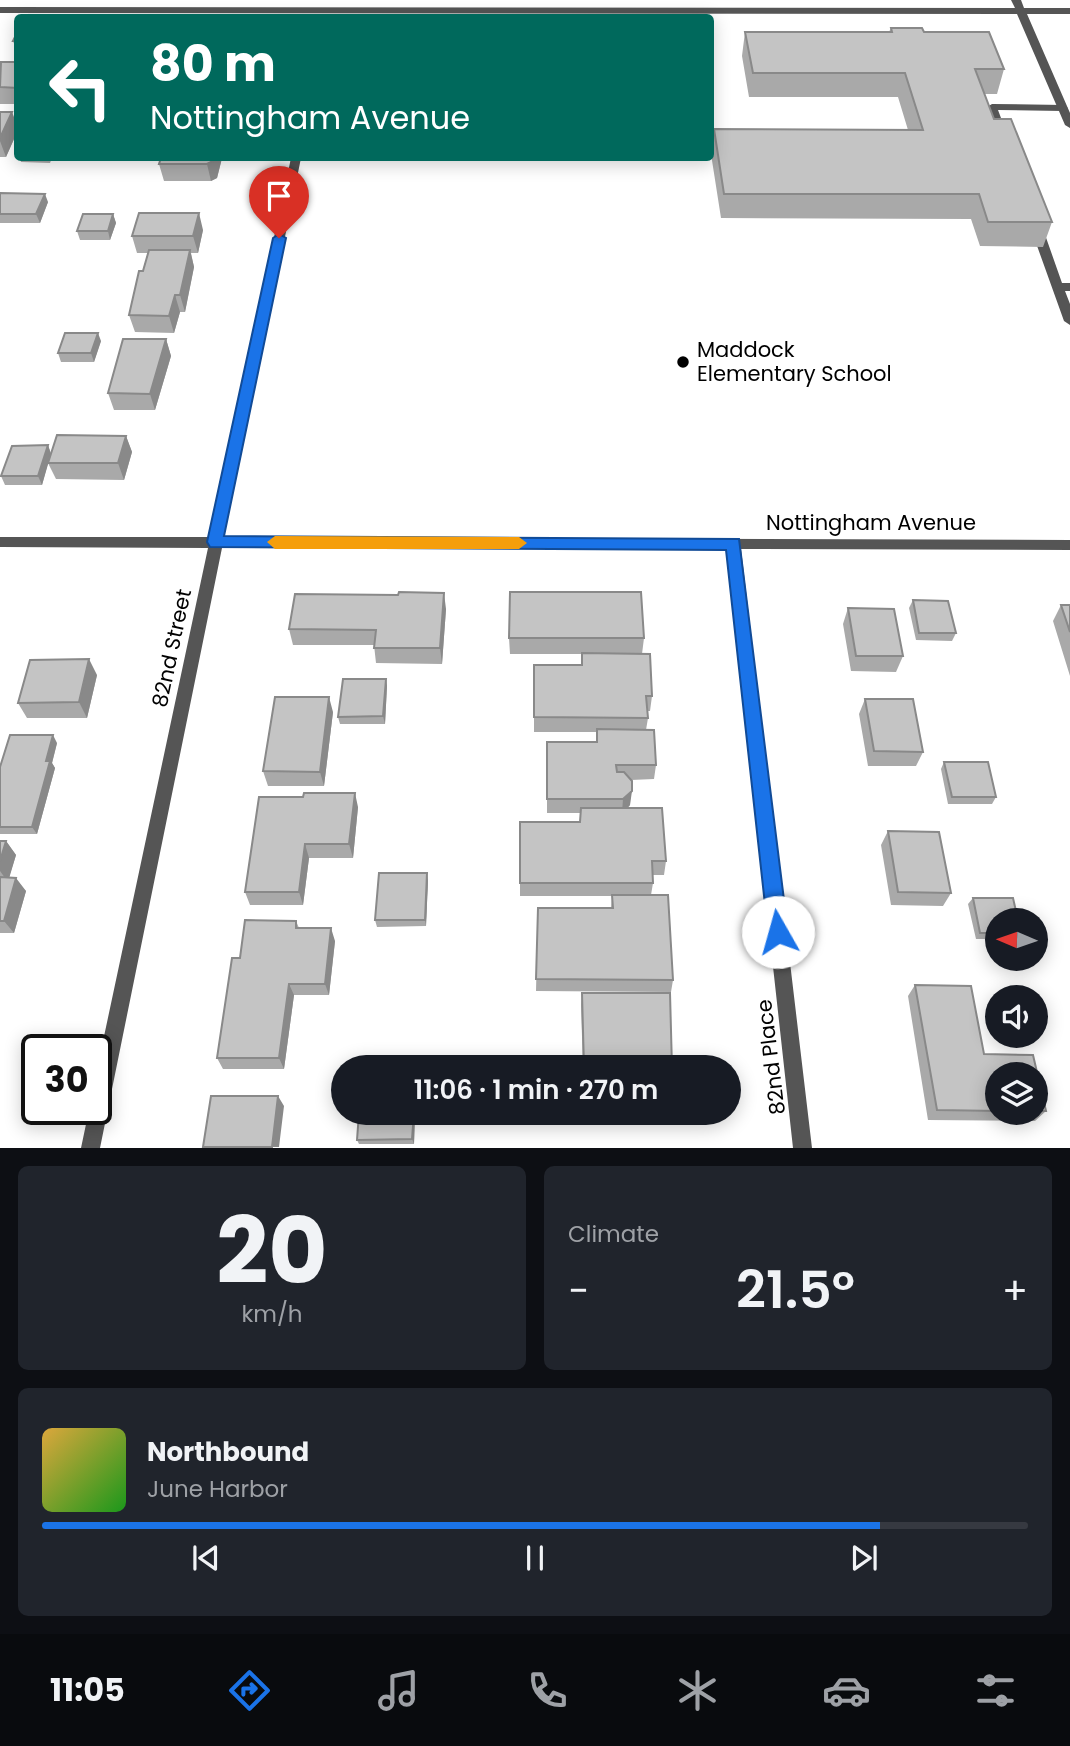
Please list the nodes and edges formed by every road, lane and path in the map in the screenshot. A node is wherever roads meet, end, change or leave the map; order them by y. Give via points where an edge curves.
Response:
1 (1016, 0) edge
2 (328, 9) edge
3 (0, 10) edge
4 (1020, 10) junction
5 (1070, 10) edge
6 (696, 13) edge
7 (509, 14) edge
8 (1062, 108) junction
9 (1070, 125) edge
10 (1006, 145) edge
11 (295, 161) edge
12 (1034, 223) edge
13 (1064, 287) edge
14 (1070, 321) edge
15 (0, 542) edge
16 (215, 542) junction
17 (733, 544) junction
18 (1070, 545) edge
19 (90, 1147) edge
20 (803, 1147) edge

1 - 4 street
2 - 3 street
2 - 7 street
4 - 5 street
4 - 6 street
4 - 8 street
6 - 7 street
8 - 9 street
8 - 10 street via 992,107
11 - 16 street, 82nd Street
12 - 13 street
13 - 14 street
15 - 16 street, Nottingham Avenue
16 - 17 street, Nottingham Avenue
16 - 19 street, 82nd Street
17 - 18 street, Nottingham Avenue
17 - 20 street, 82nd Place

